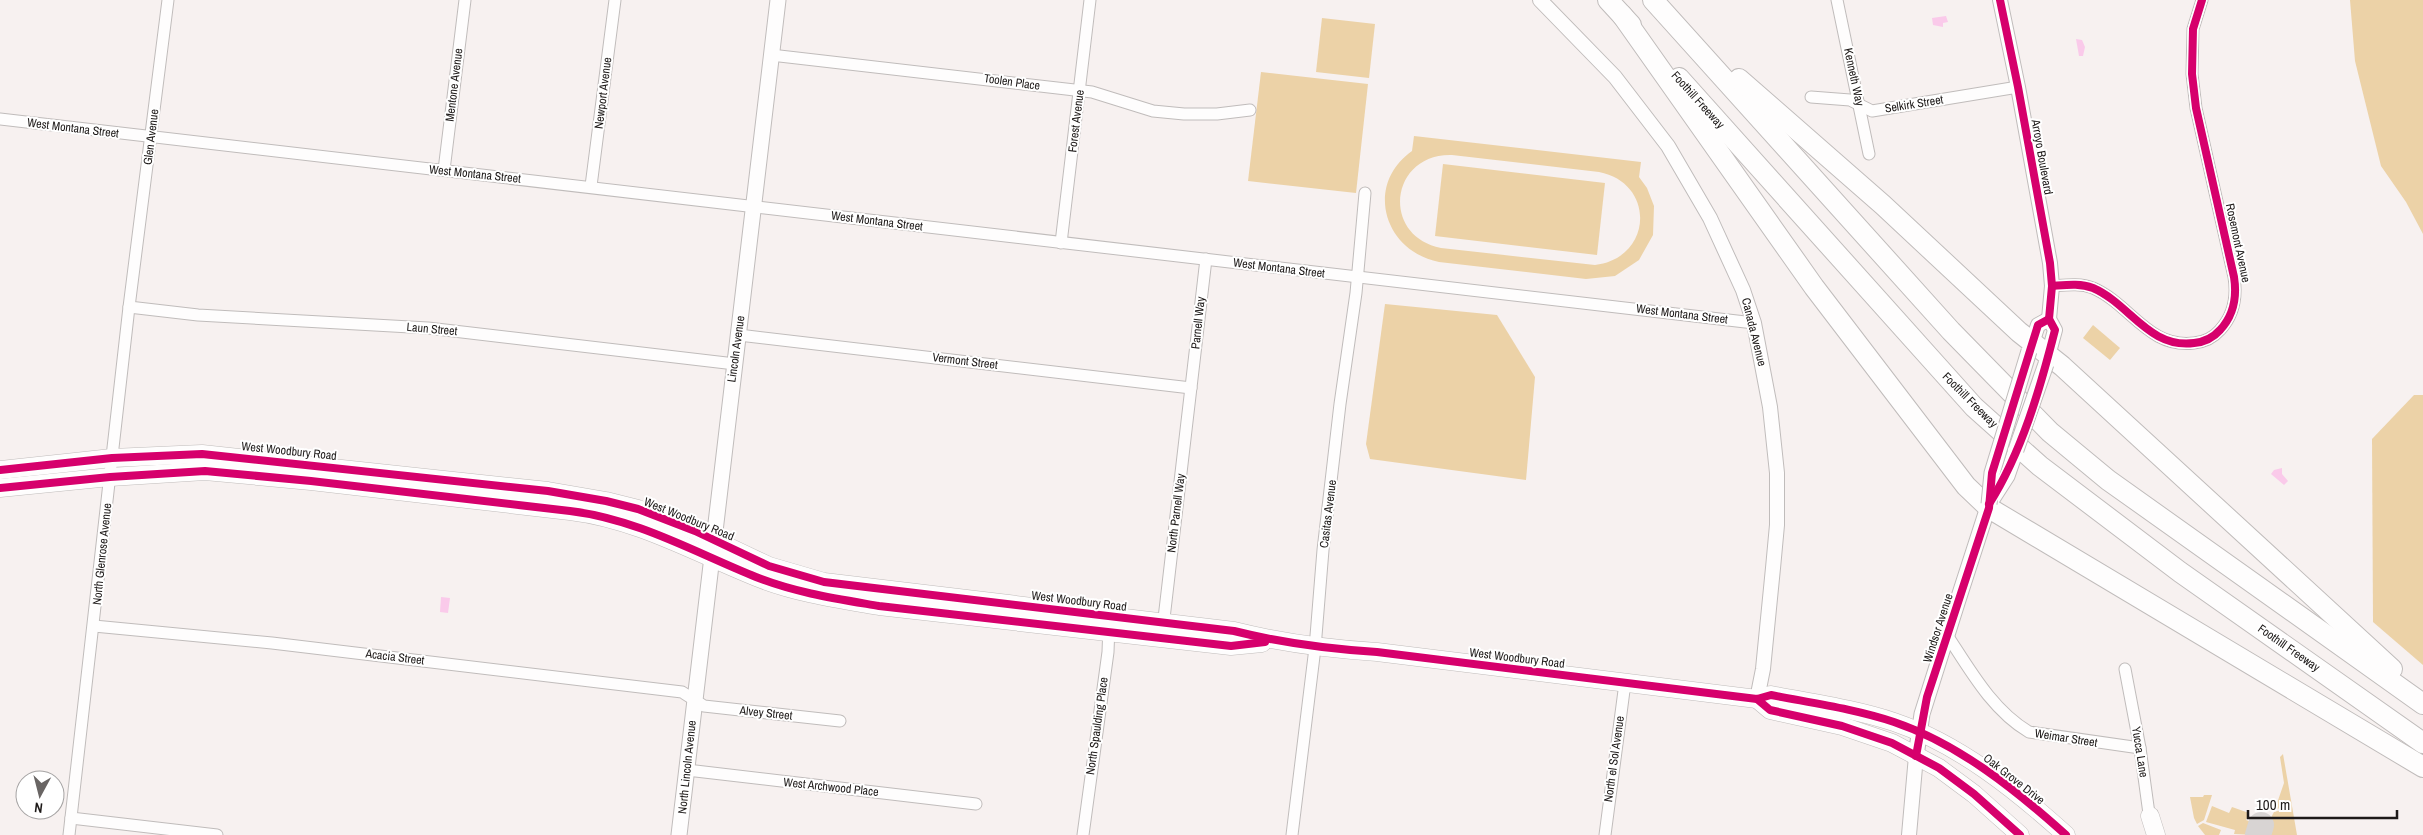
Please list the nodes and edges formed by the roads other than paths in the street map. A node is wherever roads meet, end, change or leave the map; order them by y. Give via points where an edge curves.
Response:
1 (168, 0) edge
2 (465, 0) edge
3 (615, 0) edge
4 (778, 0) edge
5 (1090, 0) edge
6 (1540, 0) edge
7 (1608, 0) edge
8 (1837, 0) edge
9 (2000, 0) edge
10 (2202, 0) edge
11 (1658, 5) edge
12 (1622, 15) junction
13 (771, 55) junction
14 (2018, 87) junction
15 (1079, 91) junction
16 (1811, 97) dead end
17 (1861, 107) junction
18 (1250, 110) dead end
19 (0, 119) edge
20 (152, 137) junction
21 (1869, 154) dead end
22 (444, 170) junction
23 (592, 186) junction
24 (1365, 193) dead end
25 (754, 207) junction
26 (1062, 243) junction
27 (1206, 259) junction
28 (133, 273) joint
29 (1358, 277) junction
30 (2052, 286) junction
31 (129, 307) junction
32 (2049, 319) junction
33 (1754, 323) junction
34 (739, 335) junction
35 (2039, 353) junction
36 (735, 364) junction
37 (1191, 388) junction
38 (112, 458) junction
39 (0, 470) edge
40 (110, 477) junction
41 (0, 488) edge
42 (1989, 506) junction
43 (712, 549) junction
44 (1109, 624) junction
45 (94, 626) junction
46 (1163, 630) junction
47 (1947, 636) junction
48 (1315, 648) junction
49 (2125, 669) dead end
50 (1625, 682) junction
51 (2423, 698) edge
52 (695, 699) junction
53 (1757, 699) junction
54 (2423, 704) edge
55 (840, 721) dead end
56 (1919, 733) junction
57 (2423, 743) edge
58 (2140, 748) junction
59 (1916, 756) junction
60 (2423, 767) edge
61 (687, 770) junction
62 (976, 804) dead end
63 (2150, 816) junction
64 (71, 818) junction
65 (69, 835) edge
66 (217, 835) edge
67 (679, 835) edge
68 (1083, 835) edge
69 (1292, 835) edge
70 (1605, 835) edge
71 (1909, 835) edge
72 (2020, 835) edge
73 (2066, 835) edge
74 (2148, 835) edge
75 (2156, 835) edge

1 - 20 street, Glen Avenue
2 - 22 street, Mentone Avenue
3 - 23 street, Newport Avenue
4 - 13 main road, Lincoln Avenue
5 - 15 street, Forest Avenue
6 - 33 street, Canada Avenue via 1615,77 1668,146 1710,218 1743,290
7 - 12 highway, Foothill Freeway
8 - 17 street, Kenneth Way
9 - 14 street, Arroyo Boulevard
10 - 30 street, Rosemont Avenue via 2193,29 2192,74 2196,108 2234,277 2236,296 2230,314 2213,336 2182,345 2152,334 2095,289 2076,285
11 - 35 highway via 1883,205
11 - 54 highway via 1958,338 2050,432 2115,485
12 - 42 highway via 1814,287 1966,486
12 - 57 highway, Foothill Freeway via 1974,407 2040,466 2180,572
13 - 15 street, Toolen Place via 973,76
13 - 25 main road, Lincoln Avenue
14 - 17 street, Selkirk Street via 1872,110
14 - 30 street, Arroyo Boulevard
15 - 18 street, Toolen Place via 1153,111 1184,114
15 - 26 street, Forest Avenue
16 - 17 street, Selkirk Street via 1850,100
17 - 21 street, Kenneth Way
19 - 20 street, West Montana Street
20 - 22 street, West Montana Street
20 - 28 street, Glen Avenue
22 - 23 street, West Montana Street
23 - 25 street, West Montana Street
24 - 29 street, Casitas Avenue
25 - 26 street, West Montana Street
25 - 34 main road, Lincoln Avenue
26 - 27 street, West Montana Street
27 - 29 street, West Montana Street
27 - 37 street, Parnell Way
28 - 31 street, North Glenrose Avenue
29 - 33 street, West Montana Street
29 - 48 street, Casitas Avenue via 1323,550
30 - 32 street, Arroyo Boulevard
31 - 36 street, Laun Street via 428,328
31 - 38 street, North Glenrose Avenue
32 - 35 street, Arroyo Boulevard via 2038,325
32 - 35 street, Arroyo Boulevard via 2055,330
33 - 53 street, Canada Avenue via 1770,407 1776,473 1774,559
34 - 36 main road, Lincoln Avenue
34 - 37 street, Vermont Street
35 - 42 main road, Arroyo Boulevard, bridge via 1992,473
35 - 42 main road, Arroyo Boulevard, bridge via 2007,476
35 - 51 highway via 2062,366
36 - 43 main road, Lincoln Avenue
37 - 46 street, North Parnell Way
38 - 39 main road, West Woodbury Road
38 - 40 street, North Glenrose Avenue
38 - 43 main road, West Woodbury Road via 176,454 227,456 548,491 638,509
40 - 41 main road, West Woodbury Road
40 - 43 main road, West Woodbury Road via 176,472 238,474 576,511
40 - 45 street, North Glenrose Avenue
42 - 47 main road, Windsor Avenue
42 - 60 highway
43 - 44 main road, West Woodbury Road via 824,582
43 - 52 main road, Lincoln Avenue
44 - 46 main road, West Woodbury Road
44 - 68 street, North Spaulding Place
45 - 52 street, Acacia Street via 259,641 682,692
45 - 64 street, North Glenrose Avenue
46 - 48 main road, West Woodbury Road via 1234,631
47 - 56 main road, Windsor Avenue
47 - 58 street, Weimar Street via 2002,712 2028,732
48 - 50 main road, West Woodbury Road via 1386,653
48 - 69 street, Casitas Avenue
49 - 58 street, Yucca Lane
50 - 53 main road, West Woodbury Road
50 - 70 street, North el Sol Avenue
52 - 55 street, Alvey Street via 704,706
52 - 61 main road, North Lincoln Avenue
53 - 56 main road, West Woodbury Road via 1771,694 1895,722
53 - 59 main road, West Woodbury Road via 1770,710 1873,735
56 - 59 main road, Windsor Avenue
56 - 73 main road, Oak Grove Drive via 1976,764
58 - 63 street, Yucca Lane
59 - 71 street
59 - 72 main road via 1939,768 1974,794
61 - 62 street, West Archwood Place
61 - 67 main road, North Lincoln Avenue
63 - 74 street, Yucca Lane
63 - 75 main road
64 - 65 street, North Glenrose Avenue
64 - 66 street

